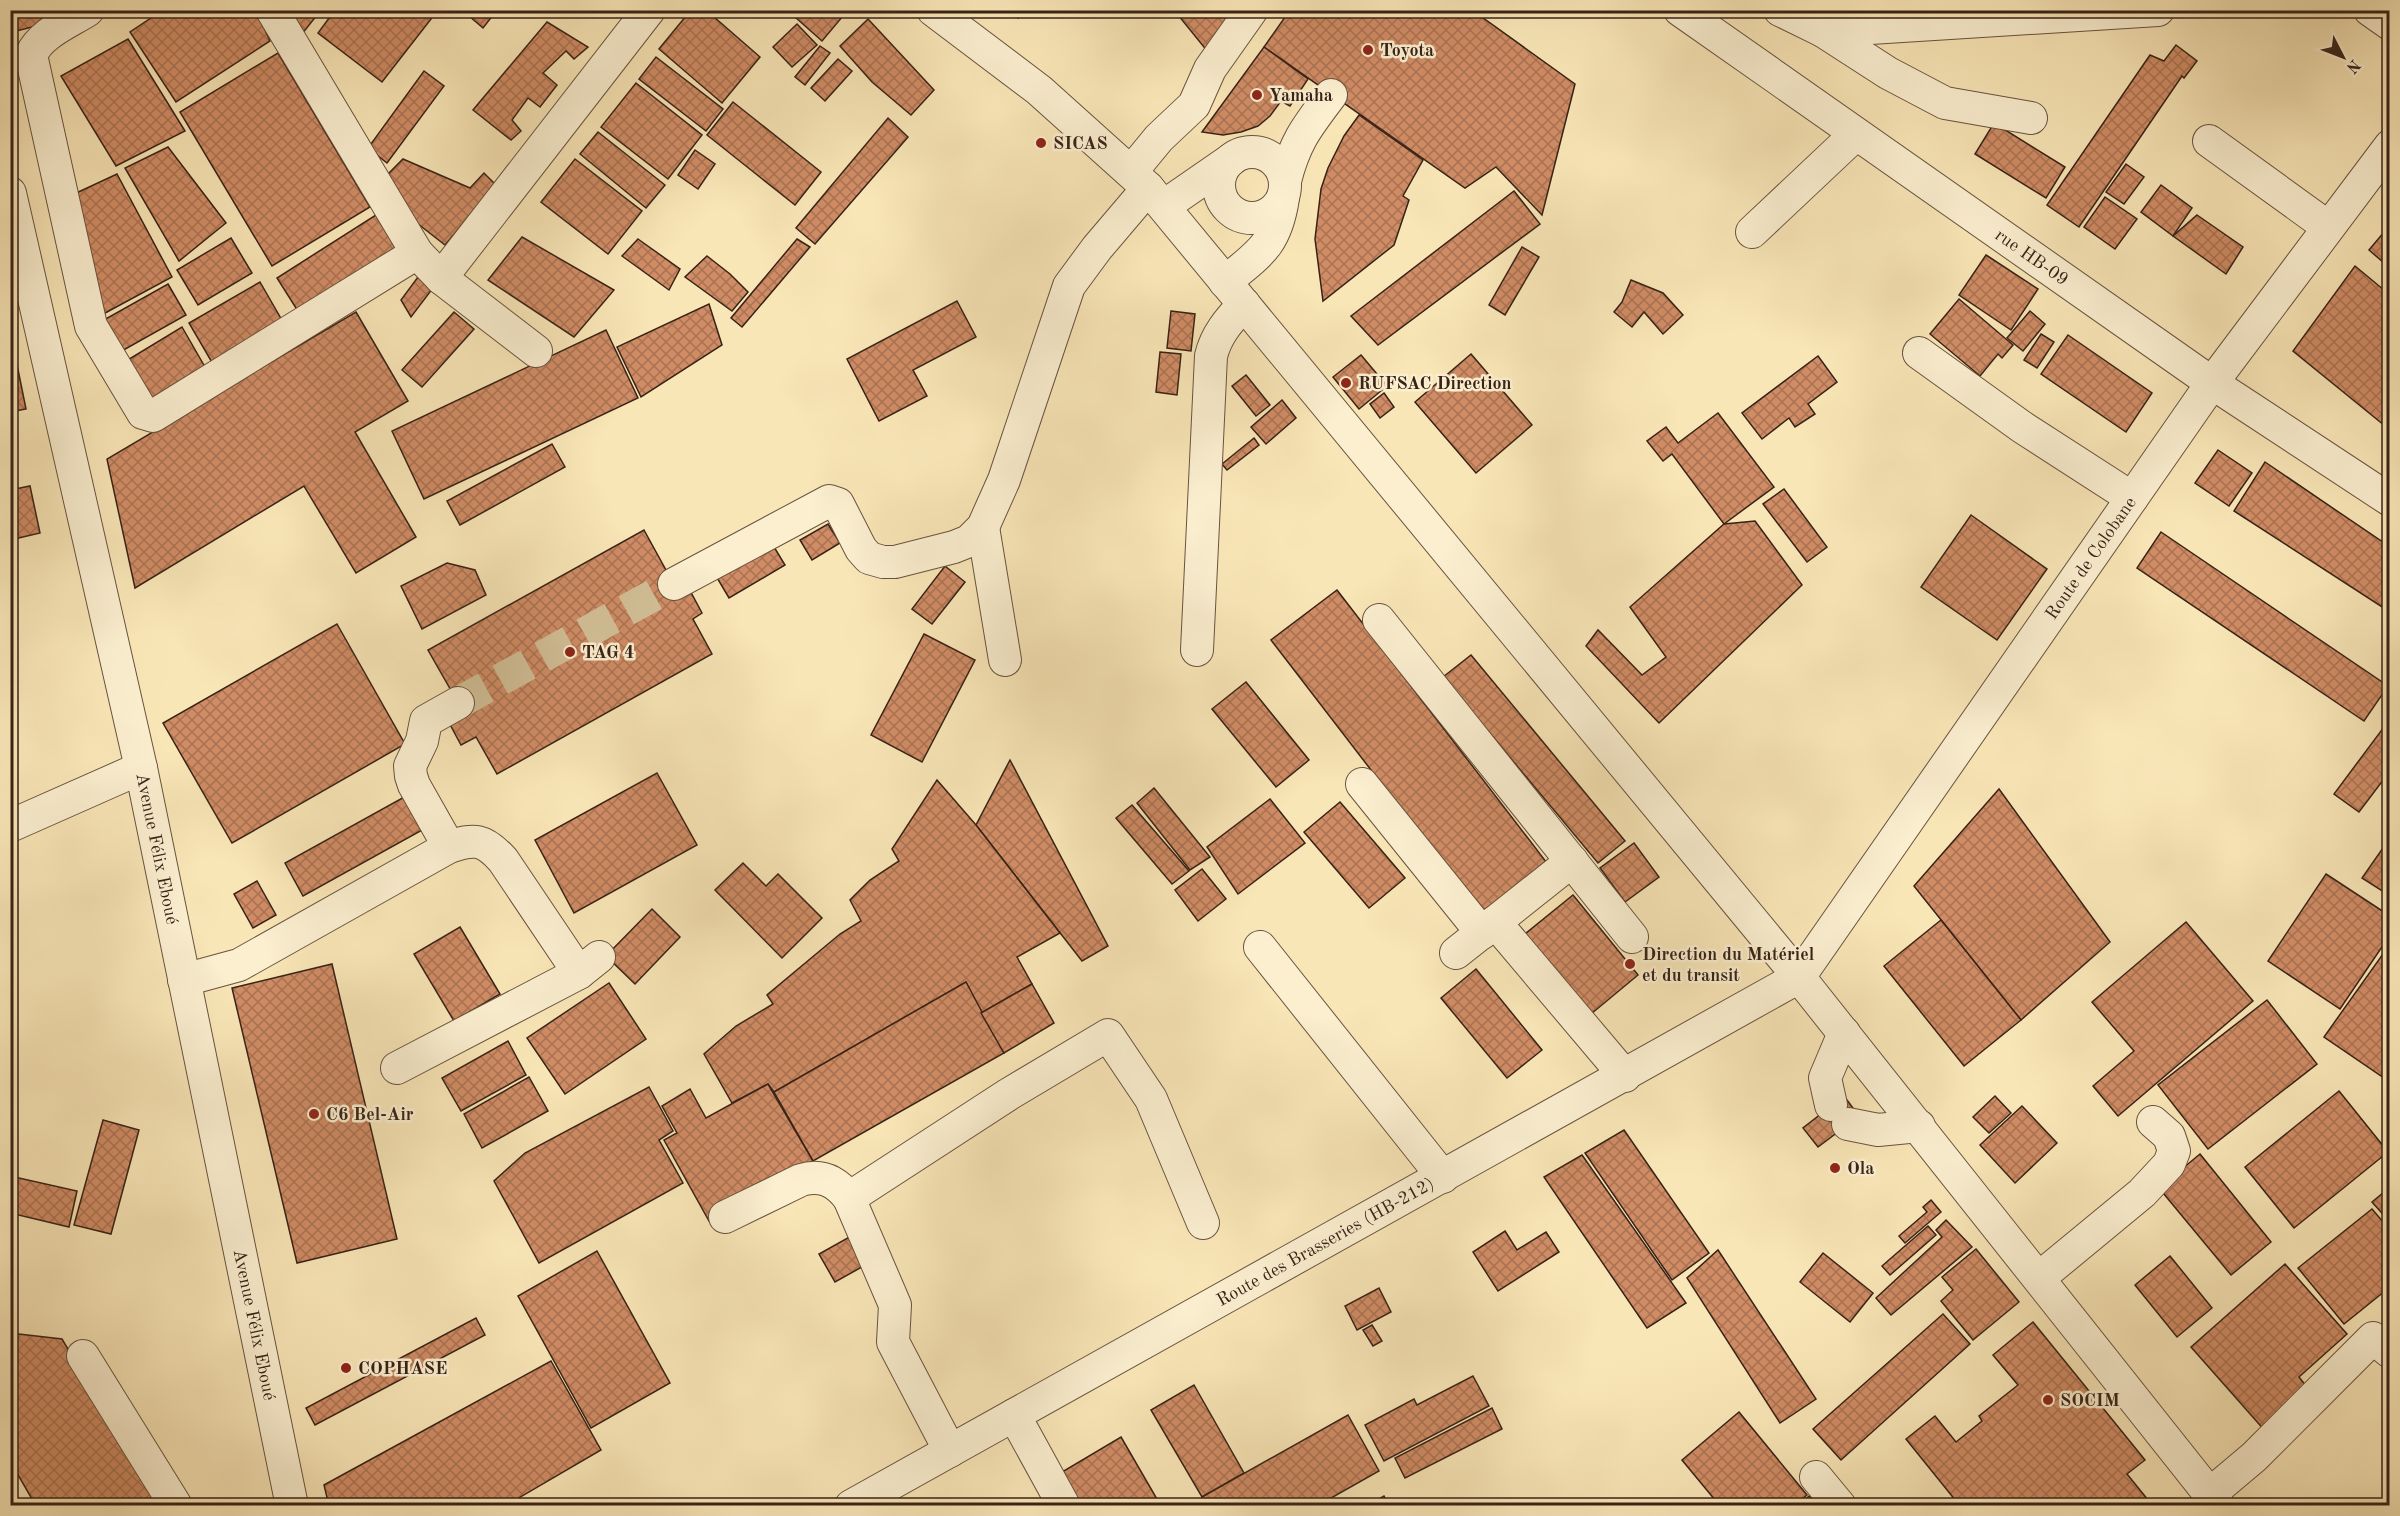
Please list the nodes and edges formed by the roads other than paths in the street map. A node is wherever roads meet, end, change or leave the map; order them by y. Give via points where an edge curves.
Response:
1 (88, 10) edge
2 (272, 10) edge
3 (649, 10) edge
4 (933, 10) edge
5 (1680, 10) edge
6 (1780, 10) edge
7 (2158, 10) edge
8 (2370, 10) edge
9 (1251, 11) edge
10 (2390, 24) edge
11 (1823, 31) junction
12 (1331, 95) dead end
13 (2031, 118) dead end
14 (1302, 134) junction
15 (1856, 134) junction
16 (2209, 141) dead end
17 (2390, 146) edge
18 (1246, 155) junction
19 (1148, 189) junction
20 (1284, 189) junction
21 (10, 193) edge
22 (1234, 214) junction
23 (2328, 227) junction
24 (1752, 232) dead end
25 (417, 253) junction
26 (1259, 254) junction
27 (441, 278) junction
28 (1235, 293) junction
29 (536, 351) dead end
30 (1919, 352) dead end
31 (2212, 383) junction
32 (2132, 498) junction
33 (2390, 500) edge
34 (983, 527) junction
35 (674, 584) tunnel mouth
36 (1379, 620) dead end
37 (1197, 650) dead end
38 (1005, 660) dead end
39 (458, 703) tunnel mouth
40 (141, 768) junction
41 (1362, 784) dead end
42 (10, 826) edge
43 (449, 847) junction
44 (1572, 861) junction
45 (1489, 928) junction
46 (1632, 937) dead end
47 (1260, 947) dead end
48 (1456, 954) dead end
49 (1799, 977) junction
50 (184, 980) junction
51 (1844, 1033) junction
52 (397, 1068) dead end
53 (1625, 1076) junction
54 (2153, 1122) dead end
55 (1919, 1126) junction
56 (1443, 1177) junction
57 (849, 1198) junction
58 (725, 1217) dead end
59 (1203, 1223) dead end
60 (2039, 1278) junction
61 (2384, 1337) edge
62 (83, 1356) dead end
63 (1014, 1415) junction
64 (950, 1450) junction
65 (1816, 1477) dead end
66 (2214, 1500) edge
67 (1052, 1501) edge
68 (176, 1506) edge
69 (292, 1506) edge
70 (851, 1506) edge
71 (1840, 1506) edge

1 - 25 street via 42,39 32,55 91,327 143,413 153,416
2 - 25 street
3 - 27 street
4 - 19 street via 1039,90
5 - 15 street, rue HB-09
6 - 11 street
7 - 11 street
8 - 10 street
9 - 19 street via 1210,69 1194,105 1159,138
11 - 13 street via 1888,73 1945,103
12 - 14 street
14 - 18 street
14 - 20 street via 1291,157
15 - 24 street
15 - 31 street, rue HB-09
16 - 23 street
17 - 23 street, Route de Colobane
18 - 19 street
18 - 20 street via 1272,158 1280,168
18 - 22 street via 1223,170 1219,188 1223,202
19 - 28 street
19 - 34 street via 1096,248 1069,286 1004,480
20 - 22 street via 1274,210 1263,217 1246,219
20 - 26 street via 1280,222
21 - 40 street, Avenue Félix Eboué
22 - 26 street via 1254,230
23 - 31 street, Route de Colobane
25 - 27 street
26 - 28 street
27 - 29 street
28 - 37 street via 1211,356
28 - 49 street
30 - 32 street via 2022,427
31 - 32 street, Route de Colobane
31 - 33 street, rue HB-09
32 - 49 street, Route de Colobane
34 - 35 street via 969,541 954,548 883,562 869,558 861,549 838,504 829,501
34 - 38 street
36 - 44 street
39 - 43 street via 426,721 410,770 414,785
40 - 42 street
40 - 50 street, Avenue Félix Eboué
41 - 45 street
43 - 50 street via 239,965
43 - 52 street via 477,841 497,853 589,965
44 - 45 street
44 - 46 street
45 - 48 street
45 - 53 street
47 - 56 street
49 - 51 street
49 - 53 street, Route des Brasseries (HB-212)
50 - 69 street, Avenue Félix Eboué
51 - 55 street
51 - 55 street via 1825,1078 1840,1115 1878,1130
53 - 56 street, Route des Brasseries (HB-212)
54 - 60 street via 2169,1136 2174,1151 2169,1164 2109,1222
55 - 60 street
56 - 63 street, Route des Brasseries (HB-212)
57 - 58 street via 830,1181 813,1177
57 - 59 street via 1108,1035 1150,1099
57 - 64 street via 895,1305 893,1342
60 - 66 street
61 - 66 street via 2254,1456
62 - 68 street
63 - 64 street, Route des Brasseries (HB-212)
63 - 67 street
64 - 70 street, Route des Brasseries (HB-212)
65 - 71 street

